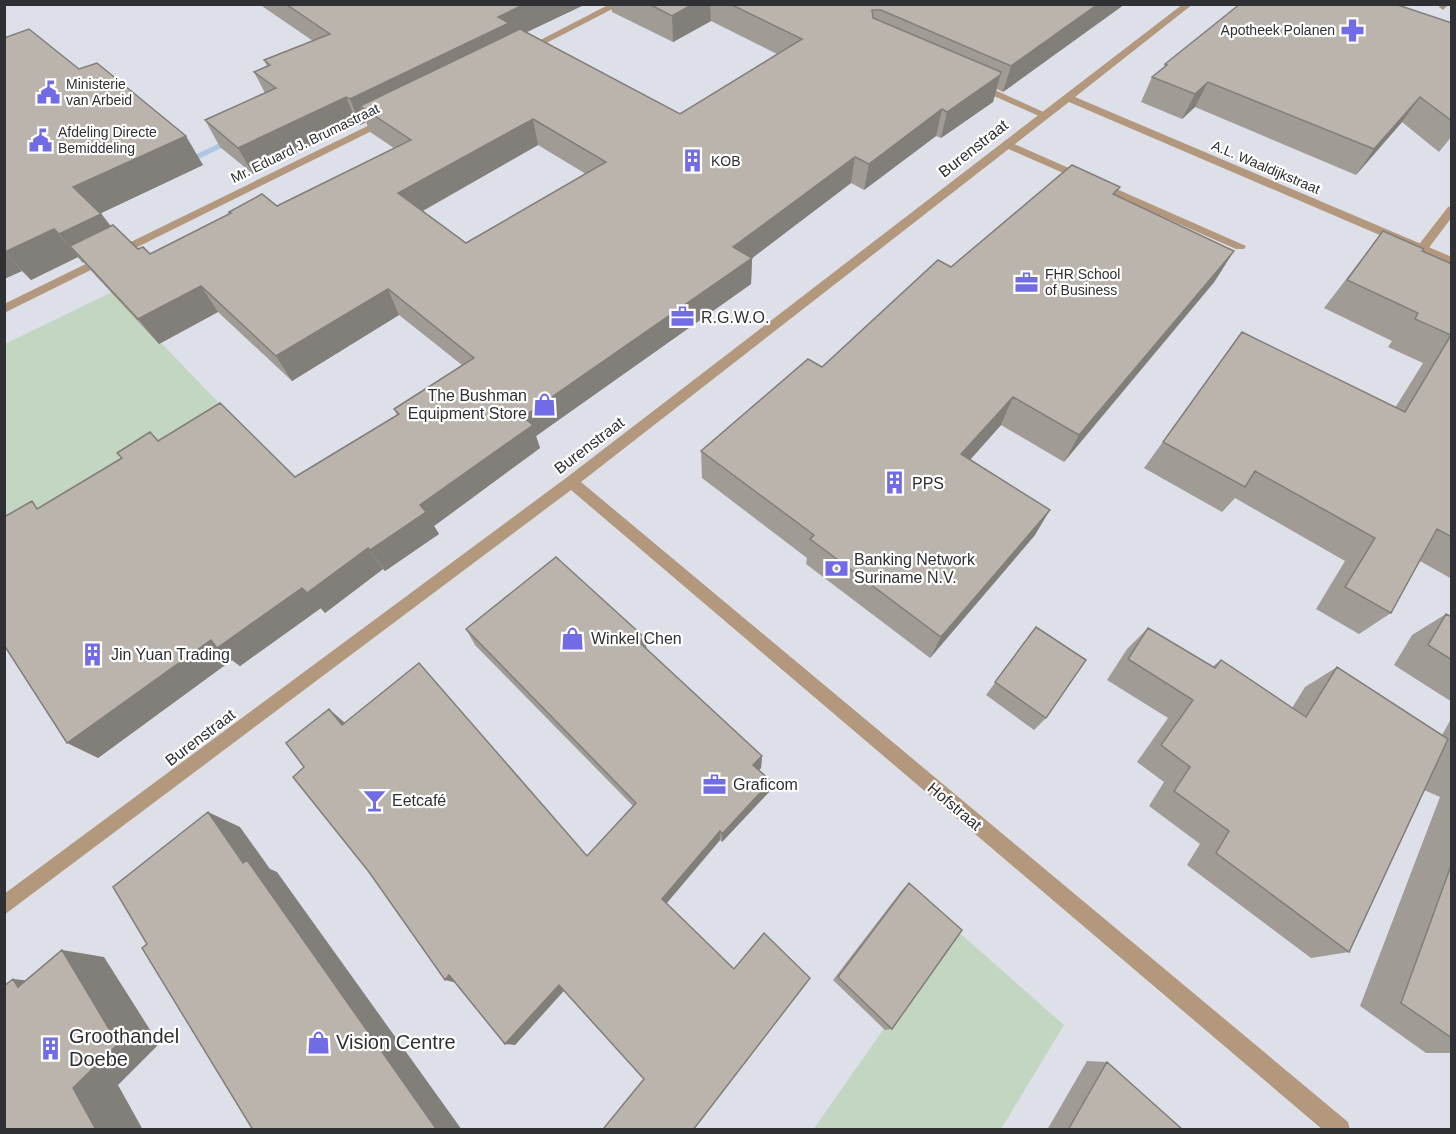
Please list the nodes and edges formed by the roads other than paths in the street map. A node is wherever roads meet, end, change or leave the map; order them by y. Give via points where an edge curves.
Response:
1 (618, 4) edge
2 (1189, 4) edge
3 (513, 57) edge
4 (967, 81) edge
5 (1068, 98) junction
6 (397, 114) edge
7 (1045, 115) junction
8 (1008, 145) junction
9 (1452, 209) edge
10 (1240, 246) dead end
11 (1421, 249) junction
12 (1452, 262) edge
13 (4, 309) edge
14 (570, 482) junction
15 (4, 906) edge
16 (1340, 1130) edge

1 - 3 street
2 - 5 street, Burenstraat
4 - 7 street
5 - 7 street, Burenstraat
5 - 11 street, A.L. Waaldijkstraat
6 - 13 street, Mr. Eduard J. Brumastraat
7 - 8 street, Burenstraat
8 - 10 street
8 - 14 street, Burenstraat
9 - 11 street
11 - 12 street, A.L. Waaldijkstraat
14 - 15 street, Burenstraat
14 - 16 street, Hofstraat

